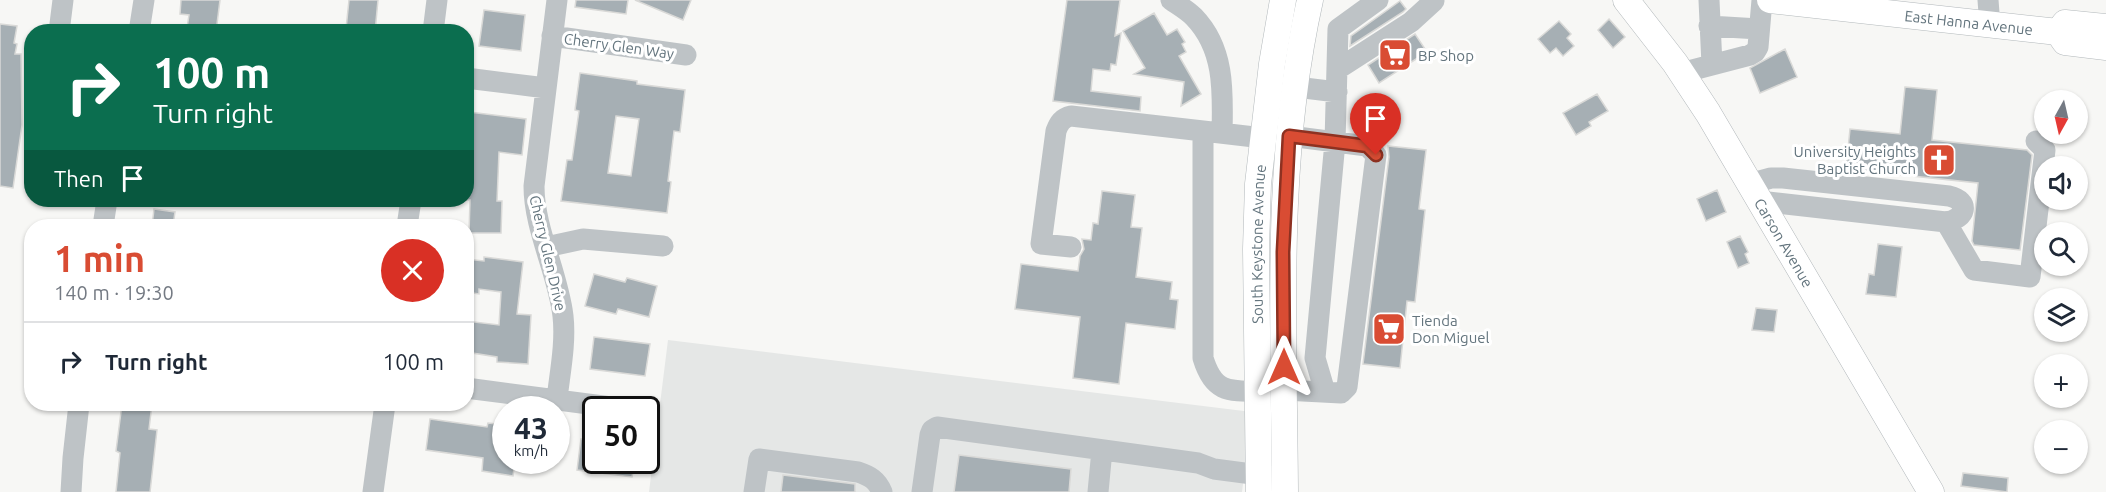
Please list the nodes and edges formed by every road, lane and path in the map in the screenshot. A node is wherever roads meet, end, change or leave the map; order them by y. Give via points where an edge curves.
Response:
1 (63, 0) edge
2 (144, 0) edge
3 (437, 0) edge
4 (556, 0) edge
5 (1171, 0) edge
6 (1283, 0) edge
7 (1310, 0) edge
8 (1378, 0) edge
9 (1431, 0) edge
10 (1626, 0) edge
11 (1709, 0) edge
12 (1762, 0) edge
13 (1770, 0) edge
14 (1988, 0) edge
15 (60, 24) edge
16 (140, 24) edge
17 (434, 24) edge
18 (1709, 26) junction
19 (1990, 26) junction
20 (2106, 27) edge
21 (1304, 28) junction
22 (1338, 29) junction
23 (1759, 29) junction
24 (2058, 32) junction
25 (552, 36) junction
26 (2106, 47) edge
27 (686, 56) dead end
28 (1712, 65) junction
29 (1338, 69) junction
30 (1681, 73) junction
31 (474, 79) edge
32 (1296, 87) junction
33 (546, 88) junction
34 (1337, 92) junction
35 (1213, 132) junction
36 (1289, 136) junction
37 (1263, 138) junction
38 (1335, 142) junction
39 (2039, 144) edge
40 (1754, 193) junction
41 (663, 246) dead end
42 (546, 247) junction
43 (1071, 247) dead end
44 (474, 389) edge
45 (1284, 390) junction
46 (1258, 391) junction
47 (1325, 392) junction
48 (532, 396) edge
49 (557, 396) edge
50 (78, 411) edge
51 (384, 411) edge
52 (1101, 450) junction
53 (1259, 483) edge
54 (1285, 485) edge
55 (71, 492) edge
56 (374, 492) edge
57 (754, 492) edge
58 (882, 492) edge
59 (922, 492) edge
60 (1098, 492) edge
61 (1931, 492) edge

1 - 15 street
2 - 16 street
3 - 17 street
4 - 25 street, Cherry Glen Drive
5 - 35 street via 1194,17 1220,64 1223,87
6 - 37 main road, South Keystone Avenue
7 - 21 main road, South Keystone Avenue
8 - 22 street
9 - 29 street via 1411,22
10 - 30 main road, Carson Avenue
11 - 18 street
12 - 23 street
13 - 19 main road, East Hanna Avenue
14 - 19 street
18 - 23 street
18 - 28 street
19 - 24 main road, East Hanna Avenue
20 - 24 main road, East Hanna Avenue via 2065,23
21 - 22 street
21 - 32 main road, South Keystone Avenue
22 - 29 street
23 - 28 street via 1755,52
24 - 26 main road, East Hanna Avenue via 2065,42
25 - 27 street, Cherry Glen Way
25 - 33 street, Cherry Glen Drive
28 - 30 street
29 - 34 street
30 - 40 main road, Carson Avenue
31 - 33 street
32 - 34 street
32 - 36 main road, South Keystone Avenue
33 - 42 street, Cherry Glen Drive via 534,192
34 - 38 street
35 - 37 street
35 - 43 street via 1066,117 1056,131 1041,244
35 - 46 street via 1203,358 1210,376 1220,387
36 - 38 street
36 - 45 main road, South Keystone Avenue via 1283,241
37 - 46 main road, South Keystone Avenue via 1257,213
38 - 47 street via 1315,358
38 - 47 street via 1367,146 1376,155 1347,387 1341,393
39 - 40 street via 2044,150 2030,277 1974,270 1946,222
40 - 61 main road, Carson Avenue
41 - 42 street via 583,239
42 - 49 street, Cherry Glen Drive via 564,324
44 - 48 street
45 - 46 main road
45 - 47 street
45 - 54 main road, South Keystone Avenue
46 - 53 main road, South Keystone Avenue
50 - 55 street
51 - 56 street
52 - 53 street via 1198,463
52 - 59 street via 937,427 930,435
52 - 60 street
53 - 54 street
57 - 58 street via 759,459 858,472 871,477

